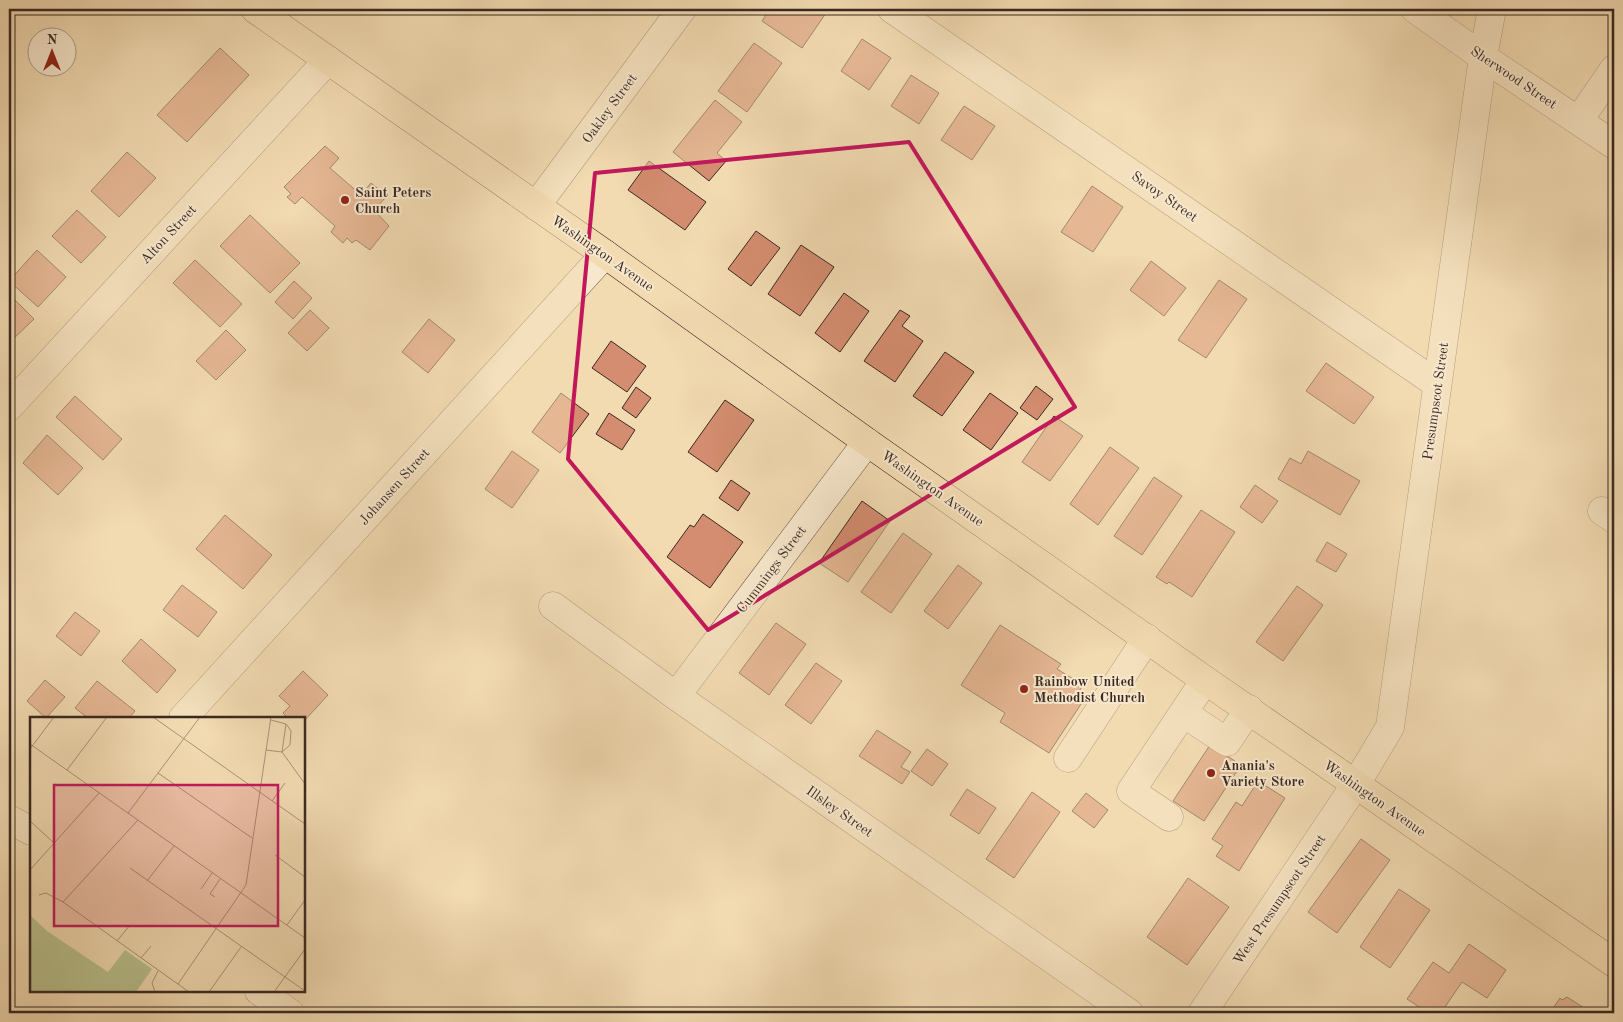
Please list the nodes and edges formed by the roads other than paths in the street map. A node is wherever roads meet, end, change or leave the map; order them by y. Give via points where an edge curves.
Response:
1 (255, 9) edge
2 (682, 9) edge
3 (892, 9) edge
4 (1415, 9) edge
5 (1492, 9) edge
6 (1483, 57) junction
7 (328, 60) junction
8 (1614, 68) edge
9 (1579, 120) junction
10 (1614, 144) edge
11 (536, 206) junction
12 (604, 254) junction
13 (1437, 384) junction
14 (9, 407) edge
15 (867, 442) junction
16 (553, 606) dead end
17 (1147, 638) junction
18 (1206, 680) junction
19 (676, 696) junction
20 (1249, 709) junction
21 (1183, 713) junction
22 (184, 717) edge
23 (1068, 758) dead end
24 (1356, 784) junction
25 (1169, 817) dead end
26 (9, 819) edge
27 (30, 831) edge
28 (1614, 963) edge
29 (260, 992) edge
30 (290, 1013) edge
31 (1129, 1013) edge
32 (1202, 1013) edge

1 - 7 main road, Washington Avenue
2 - 11 street, Oakley Street
3 - 13 street, Savoy Street
4 - 6 street, Sherwood Street
5 - 6 street, Presumpscot Street
6 - 9 street, Sherwood Street
6 - 13 street, Presumpscot Street
7 - 11 main road, Washington Avenue
7 - 14 street, Alton Street
8 - 9 street
9 - 10 street, Sherwood Street
11 - 12 main road, Washington Avenue
12 - 15 main road, Washington Avenue
12 - 22 street, Johansen Street
13 - 24 street, Presumpscot Street via 1390,727
15 - 17 main road, Washington Avenue
15 - 19 street, Cummings Street
16 - 19 street, Illsley Street
17 - 18 main road, Washington Avenue
17 - 23 street
18 - 20 main road, Washington Avenue
18 - 21 street
19 - 31 street, Illsley Street
20 - 21 street via 1227,742
20 - 24 main road, Washington Avenue
21 - 25 street via 1131,791
24 - 28 main road, Washington Avenue
24 - 32 street, West Presumpscot Street
26 - 27 street
29 - 30 street

